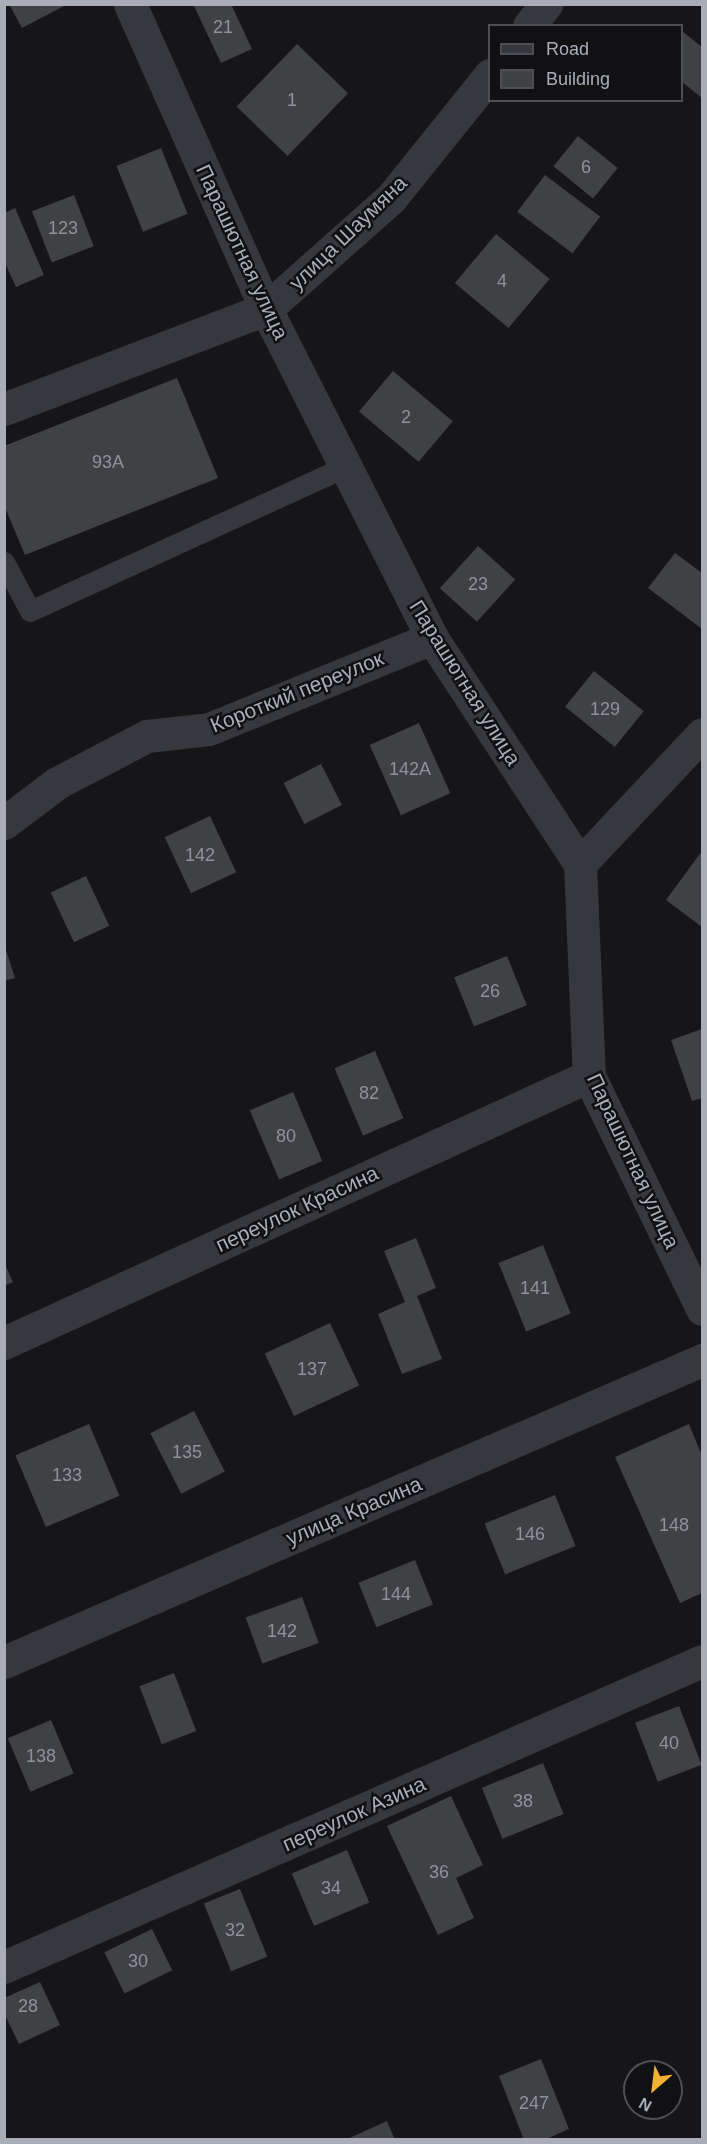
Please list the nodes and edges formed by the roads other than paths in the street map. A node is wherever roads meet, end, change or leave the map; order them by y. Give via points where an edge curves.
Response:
1 (130, 4) edge
2 (546, 4) edge
3 (531, 24) edge
4 (488, 76) edge
5 (266, 309) junction
6 (4, 409) edge
7 (346, 466) junction
8 (4, 562) edge
9 (432, 638) junction
10 (702, 734) edge
11 (4, 823) edge
12 (580, 864) junction
13 (589, 1076) junction
14 (702, 1309) edge
15 (4, 1343) edge
16 (702, 1359) edge
17 (702, 1661) edge
18 (4, 1662) edge
19 (4, 1967) edge

1 - 5 street, Парашютная улица
2 - 3 street
4 - 5 street, улица Шаумяна via 392,198
5 - 6 street, улица Шаумяна
5 - 7 street, Парашютная улица
7 - 8 lane via 30,611
7 - 9 street, Парашютная улица
9 - 11 street, Короткий переулок via 209,729 147,736 57,783
9 - 12 street, Парашютная улица
10 - 12 street
12 - 13 street, Парашютная улица
13 - 14 street, Парашютная улица
13 - 15 street, переулок Красина
16 - 18 street, улица Красина
17 - 19 street, переулок Азина

